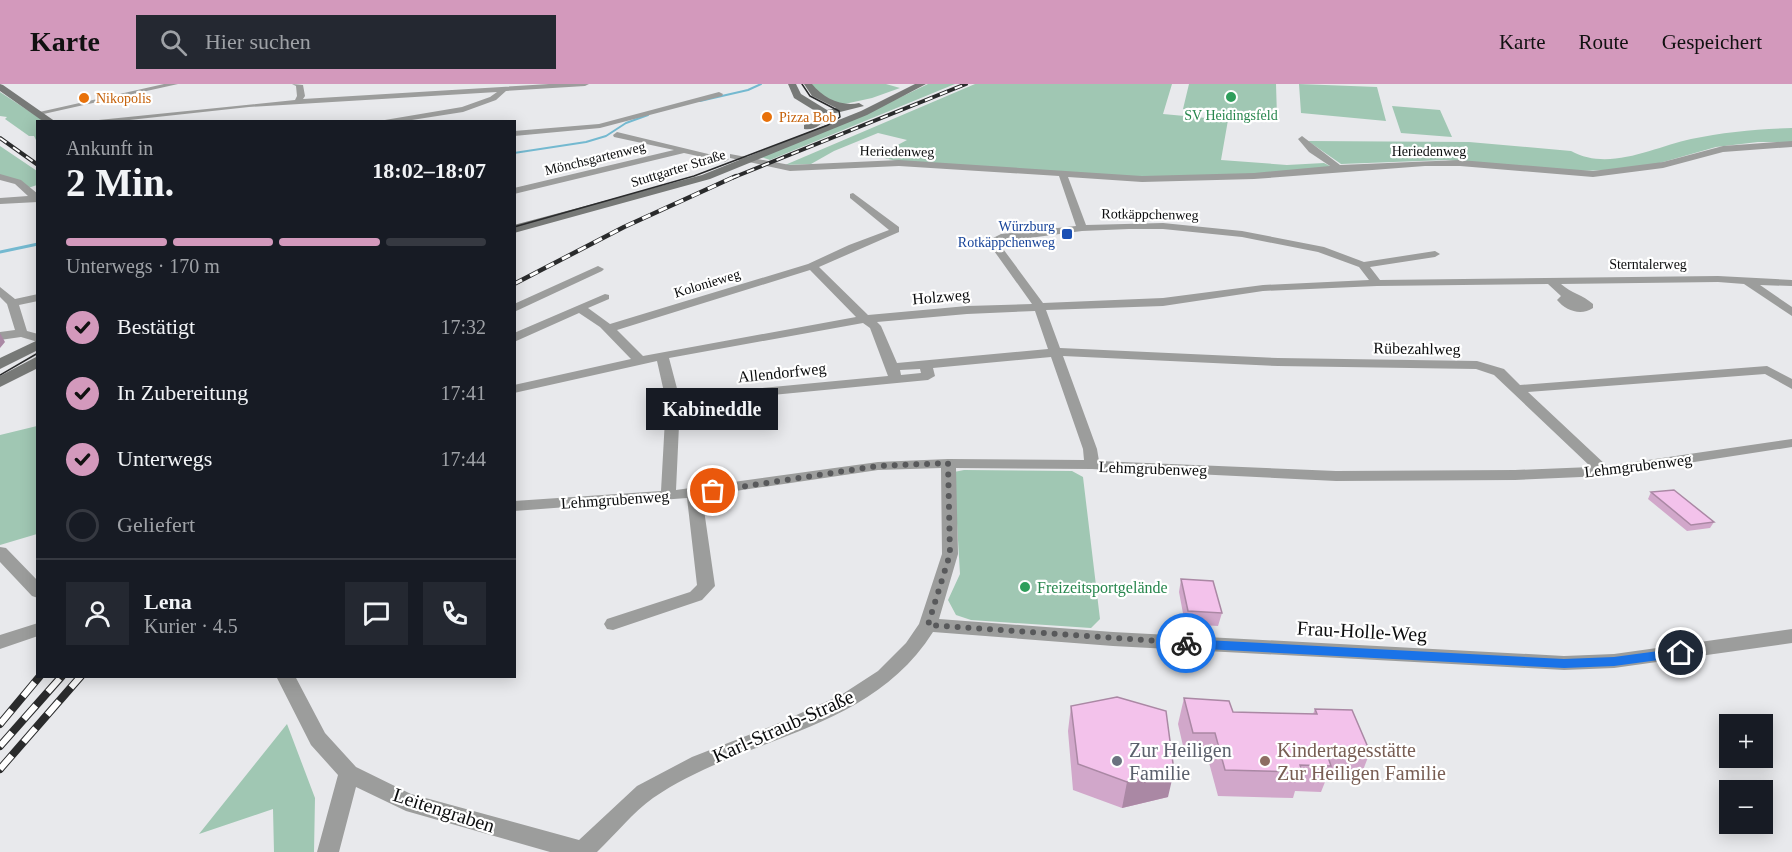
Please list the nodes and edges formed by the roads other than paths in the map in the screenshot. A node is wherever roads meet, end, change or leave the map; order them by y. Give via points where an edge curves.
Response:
1 (124, 84) edge
2 (174, 84) edge
3 (296, 84) edge
4 (585, 84) edge
5 (792, 84) edge
6 (808, 84) edge
7 (922, 84) edge
8 (0, 87) edge
9 (502, 91) junction
10 (906, 91) junction
11 (136, 93) junction
12 (719, 94) dead end
13 (298, 101) junction
14 (39, 113) junction
15 (825, 113) junction
16 (846, 114) junction
17 (48, 120) edge
18 (97, 120) edge
19 (389, 120) edge
20 (516, 134) edge
21 (617, 135) dead end
22 (1302, 139) dead end
23 (1792, 144) edge
24 (681, 151) junction
25 (729, 157) junction
26 (748, 160) junction
27 (1338, 168) junction
28 (1063, 175) junction
29 (0, 177) edge
30 (516, 191) edge
31 (853, 196) dead end
32 (36, 197) edge
33 (36, 198) edge
34 (0, 201) edge
35 (516, 221) edge
36 (1082, 228) junction
37 (516, 229) edge
38 (1435, 254) dead end
39 (1363, 265) junction
40 (812, 266) junction
41 (598, 269) dead end
42 (1746, 280) junction
43 (1551, 281) junction
44 (1377, 283) junction
45 (1792, 284) edge
46 (0, 290) edge
47 (1568, 296) dead end
48 (36, 297) edge
49 (605, 297) dead end
50 (13, 303) junction
51 (1039, 306) junction
52 (516, 308) edge
53 (579, 308) junction
54 (1792, 312) edge
55 (865, 319) junction
56 (609, 328) junction
57 (22, 333) junction
58 (0, 336) edge
59 (36, 337) edge
60 (516, 337) edge
61 (36, 345) edge
62 (1058, 352) junction
63 (662, 356) junction
64 (639, 360) junction
65 (36, 362) edge
66 (0, 364) edge
67 (894, 373) junction
68 (0, 382) edge
69 (1792, 385) edge
70 (516, 389) edge
71 (1517, 389) junction
72 (673, 401) junction
73 (1792, 443) edge
74 (948, 463) junction
75 (1092, 465) junction
76 (1604, 471) junction
77 (694, 493) junction
78 (668, 495) junction
79 (516, 506) edge
80 (0, 552) edge
81 (36, 590) edge
82 (613, 624) dead end
83 (928, 625) junction
84 (36, 628) edge
85 (1792, 636) edge
86 (0, 642) edge
87 (286, 678) edge
88 (350, 773) junction
89 (328, 852) edge
90 (584, 852) edge

1 - 11 street
2 - 11 street
3 - 13 street via 301,96
4 - 9 street
5 - 15 main road via 797,96
6 - 16 main road via 814,94
7 - 10 main road, Stuttgarter Straße
8 - 14 main road
9 - 13 street
9 - 19 street via 496,98 474,106
10 - 16 main road, Stuttgarter Straße
10 - 16 main road, Stuttgarter Straße via 874,107
11 - 14 street
12 - 20 street via 600,126
13 - 18 street via 180,108
14 - 17 main road
15 - 16 main road, Stuttgarter Straße
15 - 25 main road, Stuttgarter Straße via 815,124
16 - 26 main road, Stuttgarter Straße
21 - 24 street, Mönchsgartenweg
22 - 27 street
23 - 27 street, Heriedenweg via 1722,149 1663,165 1593,174 1425,163
24 - 25 street, Mönchsgartenweg
24 - 30 street, Mönchsgartenweg
25 - 26 street, Heriedenweg
25 - 35 main road, Stuttgarter Straße via 650,185
26 - 28 street, Heriedenweg via 790,168 899,163
26 - 37 main road, Stuttgarter Straße via 698,180
27 - 28 street, Heriedenweg via 1205,178
28 - 36 street
29 - 32 street via 18,182
31 - 40 street, Kolonieweg via 894,232
33 - 34 street
36 - 39 street, Rotkäppchenweg via 1163,226 1242,234 1320,249
36 - 51 street, Rotkäppchenweg via 992,241
38 - 39 street
39 - 44 street
40 - 55 street
40 - 56 street, Kolonieweg
41 - 52 street
42 - 43 street, Sterntalerweg
42 - 45 street, Sterntalerweg
42 - 54 street
43 - 44 street, Sterntalerweg
43 - 47 street
44 - 51 street, Holzweg via 1263,288 1163,302
46 - 50 street
48 - 50 street
49 - 53 street
50 - 57 street
51 - 55 street, Holzweg
51 - 62 street
53 - 56 street
53 - 60 street
55 - 63 street, Holzweg
55 - 67 street via 875,326
56 - 64 street
57 - 58 street
57 - 59 street
61 - 66 main road
62 - 67 street, Allendorfweg via 926,365 928,376
62 - 71 street, Rübezahlweg via 1278,362 1476,365 1499,372
62 - 75 street
63 - 64 street, Holzweg
63 - 72 street
64 - 70 street, Holzweg
65 - 68 main road
67 - 72 street, Allendorfweg
69 - 71 street via 1767,370
71 - 76 street, Rübezahlweg
72 - 78 street
73 - 76 street, Lehmgrubenweg
74 - 75 street, Lehmgrubenweg
74 - 77 street, Lehmgrubenweg via 878,466
74 - 83 street, Karl-Straub-Straße via 950,554
75 - 76 street, Lehmgrubenweg via 1336,476
77 - 78 street, Lehmgrubenweg
77 - 82 street via 706,586 696,596
78 - 79 street, Lehmgrubenweg
80 - 81 street
83 - 85 street, Frau-Holle-Weg via 1564,663 1614,661
83 - 90 street, Karl-Straub-Straße via 913,648 885,676 849,700 699,763 645,792
84 - 86 street
87 - 88 street, Leitengraben via 318,739
88 - 89 street
88 - 90 street, Leitengraben via 406,802

